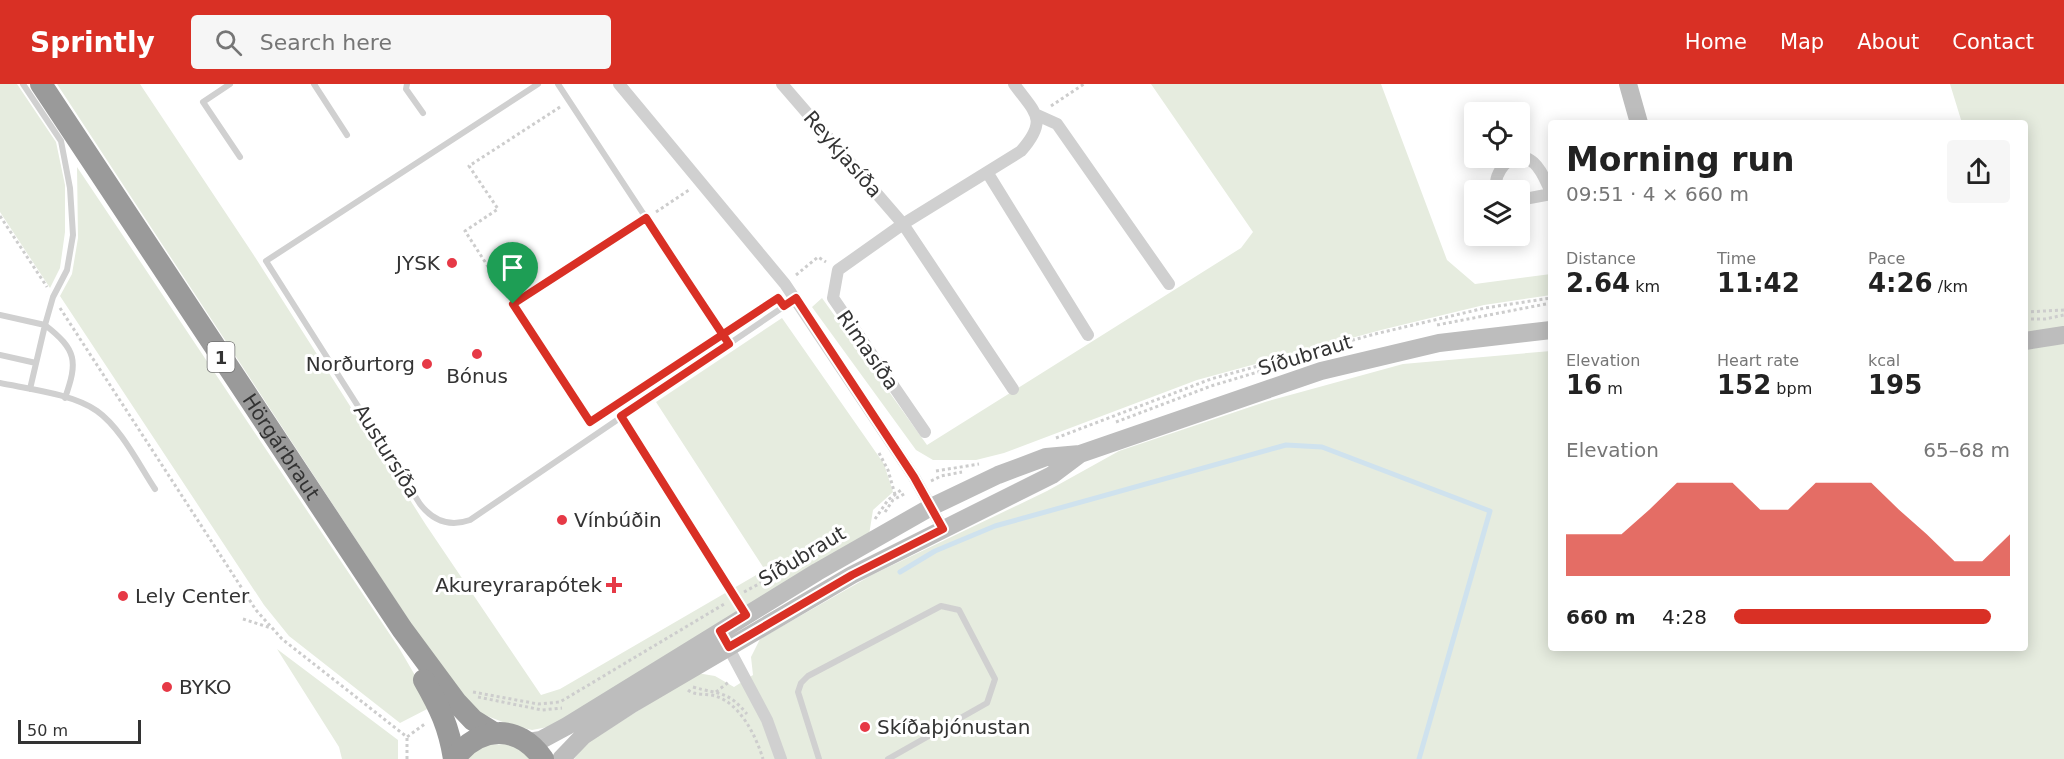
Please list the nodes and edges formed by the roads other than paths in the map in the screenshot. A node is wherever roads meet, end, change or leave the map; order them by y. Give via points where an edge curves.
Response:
1 (23, 84) edge
2 (41, 84) edge
3 (230, 84) edge
4 (314, 84) edge
5 (407, 84) edge
6 (538, 84) edge
7 (558, 84) edge
8 (619, 84) edge
9 (782, 84) edge
10 (1014, 84) edge
11 (1628, 84) edge
12 (423, 113) dead end
13 (1037, 115) junction
14 (1638, 120) edge
15 (347, 135) dead end
16 (240, 157) dead end
17 (987, 172) junction
18 (1497, 180) edge
19 (1548, 187) edge
20 (1548, 194) edge
21 (1530, 198) edge
22 (903, 224) junction
23 (1169, 284) dead end
24 (796, 298) junction
25 (0, 315) edge
26 (45, 325) junction
27 (1548, 330) edge
28 (1088, 335) dead end
29 (2064, 335) edge
30 (2028, 341) edge
31 (729, 344) junction
32 (0, 355) edge
33 (36, 363) junction
34 (0, 383) edge
35 (30, 389) junction
36 (1013, 389) dead end
37 (65, 398) junction
38 (621, 416) junction
39 (925, 432) dead end
40 (1080, 454) junction
41 (155, 489) dead end
42 (931, 507) junction
43 (943, 529) junction
44 (746, 615) junction
45 (402, 629) junction
46 (724, 639) junction
47 (676, 671) junction
48 (494, 733) junction
49 (535, 751) edge
50 (454, 759) edge
51 (561, 759) edge
52 (782, 759) edge
53 (819, 759) edge
54 (888, 759) edge

1 - 26 lane via 61,141 70,188 73,236 67,270
2 - 45 highway, Hörgárbraut / 1
3 - 16 lane via 203,102
4 - 15 lane
5 - 12 lane via 406,89
6 - 38 lane, Austursíða via 266,261 420,504 439,520 470,520
7 - 31 lane
8 - 24 street
9 - 22 street, Reykjasíða
10 - 13 street
11 - 14 street
13 - 17 street via 1037,128 1031,140 1021,151
13 - 23 street via 1057,124
17 - 22 street
17 - 28 street
18 - 19 street via 1501,167 1509,160 1525,158 1538,167
20 - 21 street
22 - 36 street
22 - 39 street, Rimasíða via 838,270 832,298
24 - 31 lane, Austursíða
24 - 42 street
25 - 26 lane
26 - 33 lane
26 - 37 lane via 64,343 74,362
27 - 40 street, Síðubraut via 1439,343 1321,371
29 - 30 street
31 - 38 lane, Austursíða
32 - 33 lane
33 - 35 lane
34 - 35 lane
35 - 37 lane
37 - 41 lane via 91,407 107,420
38 - 44 lane
40 - 42 street, Síðubraut via 1046,457
40 - 43 street, Síðubraut via 1052,475
42 - 43 street
42 - 44 street, Síðubraut
43 - 46 street, Síðubraut
44 - 46 street, Síðubraut
45 - 48 highway, Hörgárbraut / 1 via 456,702 473,720
45 - 50 highway, Hörgárbraut / 1 via 442,712
46 - 47 street, Síðubraut
46 - 52 street via 767,720
47 - 49 street, Síðubraut via 541,740
47 - 51 street, Síðubraut via 582,735
48 - 49 highway, 1 via 512,734
48 - 50 highway, 1 via 464,746
53 - 54 lane via 798,692 801,683 941,606 959,610 995,679 987,703

